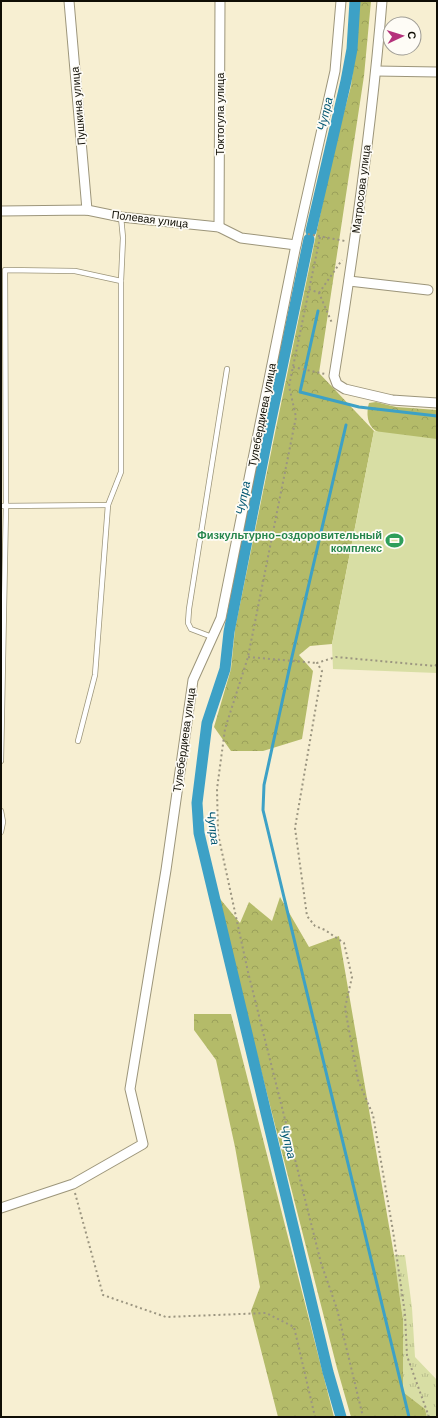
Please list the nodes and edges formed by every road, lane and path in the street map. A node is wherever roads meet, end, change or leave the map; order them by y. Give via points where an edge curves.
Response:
1 (69, 1) edge
2 (220, 1) edge
3 (340, 1) edge
4 (382, 1) edge
5 (376, 71) junction
6 (437, 72) edge
7 (87, 210) junction
8 (1, 211) edge
9 (121, 217) junction
10 (220, 227) junction
11 (354, 243) junction
12 (296, 245) junction
13 (121, 281) junction
14 (349, 281) junction
15 (309, 289) junction
16 (428, 290) dead end
17 (320, 292) junction
18 (340, 341) junction
19 (293, 367) junction
20 (228, 369) dead end
21 (3, 376) edge
22 (334, 376) junction
23 (437, 402) edge
24 (3, 506) edge
25 (108, 506) junction
26 (212, 637) junction
27 (248, 657) junction
28 (317, 663) junction
29 (437, 664) edge
30 (78, 741) dead end
31 (1, 761) edge
32 (1, 811) edge
33 (1, 832) edge
34 (72, 1184) junction
35 (1, 1204) edge
36 (11, 1204) junction
37 (1, 1208) edge
38 (315, 1417) edge
39 (363, 1417) edge
40 (429, 1417) edge

1 - 7 street, Пушкина улица
2 - 10 street, Токтогула улица
3 - 12 street, Тулебердиева улица via 335,71
4 - 5 street, Матросова улица
5 - 6 street
5 - 11 street, Матросова улица
7 - 8 street, Полевая улица
7 - 9 street, Полевая улица
9 - 10 street, Полевая улица
9 - 13 lane
10 - 12 street, Полевая улица via 241,238
11 - 14 street, Матросова улица
11 - 15 path via 320,236
11 - 17 path
12 - 26 street, Тулебердиева улица via 221,618
13 - 21 lane via 75,271 5,270
13 - 25 lane via 121,472
14 - 16 street
14 - 18 street, Матросова улица
15 - 17 path
15 - 19 path
17 - 18 path
18 - 22 street, Матросова улица
19 - 22 path
19 - 27 path via 289,386 296,417
20 - 26 lane via 188,617 191,629
21 - 24 lane
22 - 23 street via 337,384 345,389 392,400
24 - 25 lane
24 - 31 lane
25 - 30 lane via 95,675
26 - 34 street, Тулебердиева улица via 193,680 166,870 130,1089 143,1144
27 - 28 path
27 - 39 path via 225,729 218,789 218,834 248,972
28 - 29 path via 336,657 435,666
28 - 40 path via 322,671 295,828 307,916 315,926 344,943 351,970 346,1008 358,1080 373,1115 405,1314 407,1356
32 - 33 lane
34 - 36 street, Тулебердиева улица
34 - 38 path via 103,1295 166,1317 266,1313 294,1327
35 - 36 lane
36 - 37 street, Тулебердиева улица

